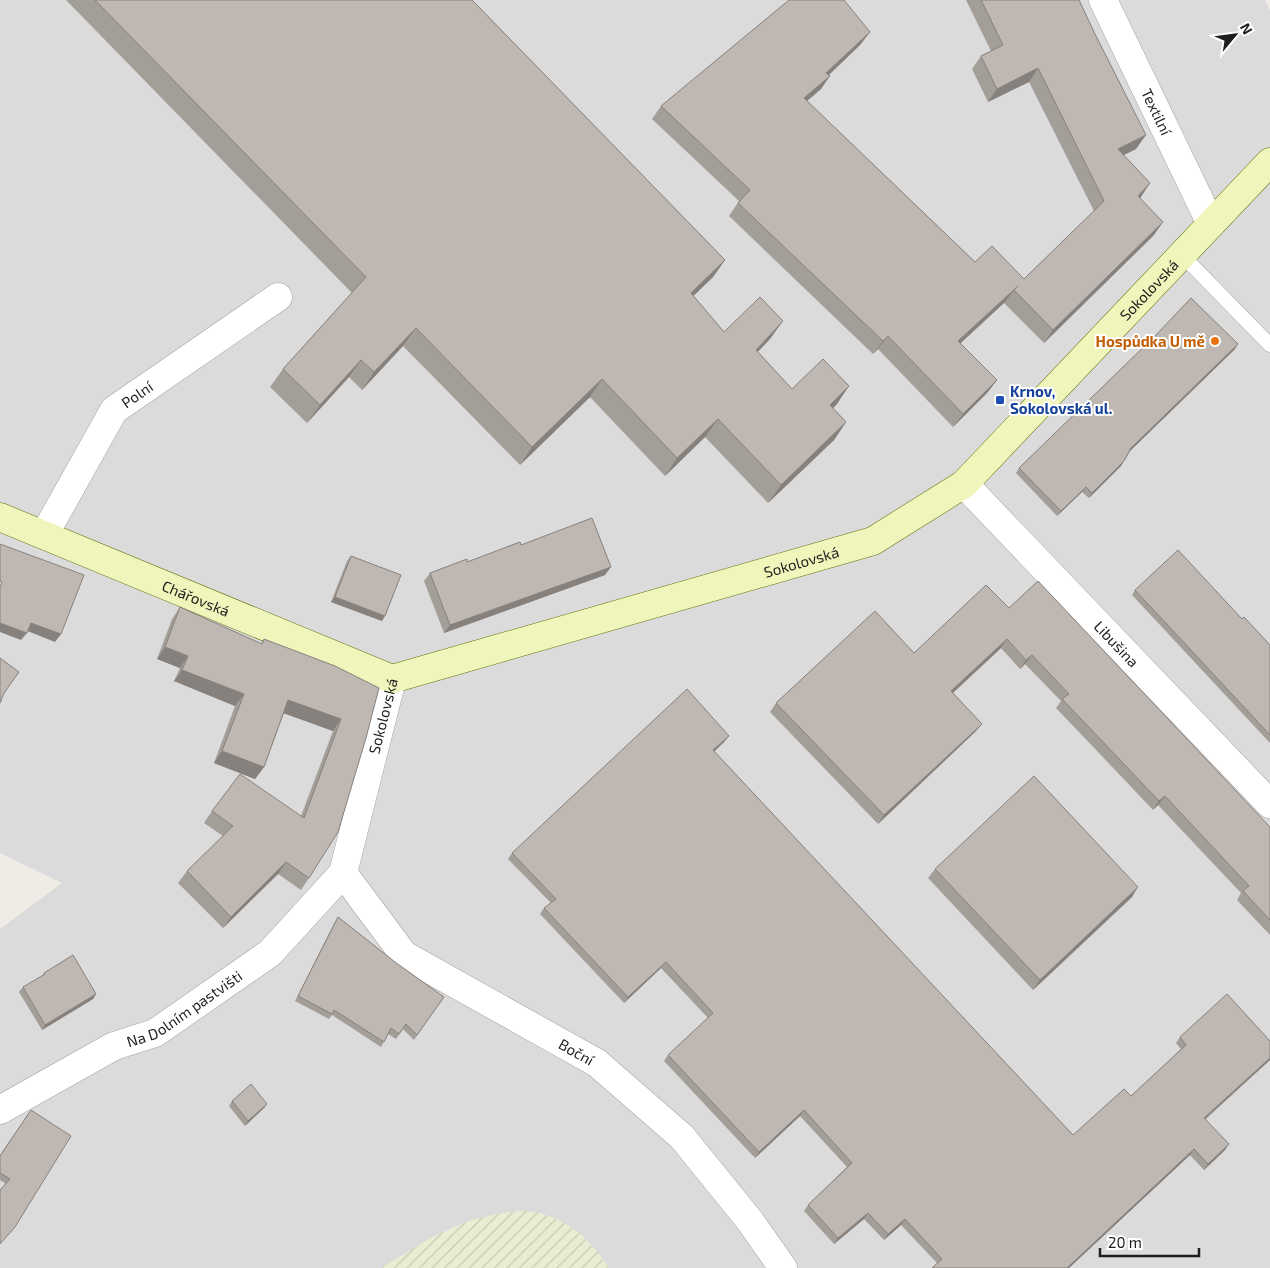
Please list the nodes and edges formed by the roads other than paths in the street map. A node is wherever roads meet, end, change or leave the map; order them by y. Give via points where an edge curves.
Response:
1 (1103, 0) edge
2 (1270, 162) edge
3 (1210, 224) junction
4 (1181, 254) junction
5 (278, 297) dead end
6 (1270, 345) edge
7 (964, 484) junction
8 (0, 516) edge
9 (44, 535) junction
10 (392, 679) junction
11 (1270, 804) edge
12 (343, 873) junction
13 (0, 1110) edge
14 (783, 1268) edge

1 - 3 street, Textilní
2 - 3 street, Sokolovská
3 - 4 street, Sokolovská
4 - 6 lane
4 - 7 street, Sokolovská
5 - 9 street, Polní via 114,410
7 - 10 street, Sokolovská via 873,541
7 - 11 street, Libušina
8 - 9 street, Chářovská
9 - 10 street, Chářovská
10 - 12 street, Sokolovská
12 - 13 street, Na Dolním pastvišti via 270,953 254,965 155,1033 114,1046
12 - 14 street, Boční via 404,955 597,1063 682,1137 750,1221

